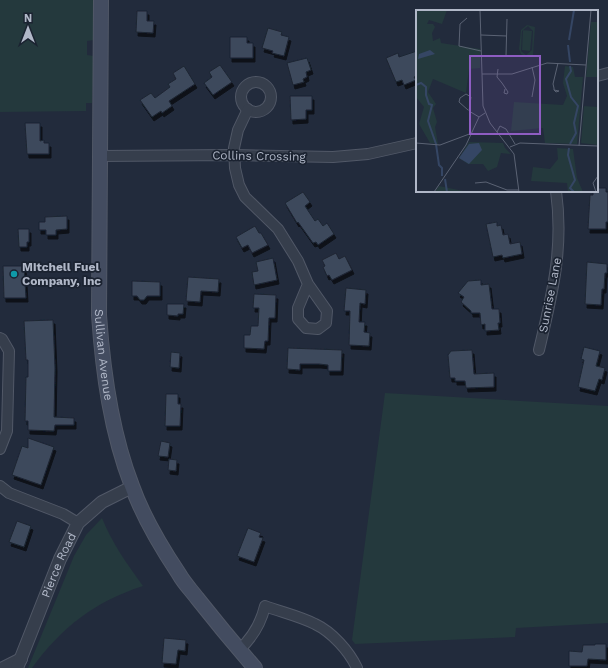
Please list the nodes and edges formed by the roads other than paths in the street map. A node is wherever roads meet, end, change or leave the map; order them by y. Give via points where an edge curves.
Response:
1 (101, 0) edge
2 (608, 73) edge
3 (598, 76) edge
4 (248, 109) dead end
5 (416, 143) edge
6 (234, 155) junction
7 (100, 156) junction
8 (556, 192) edge
9 (308, 284) dead end
10 (0, 338) edge
11 (539, 350) dead end
12 (0, 449) edge
13 (0, 486) edge
14 (132, 487) junction
15 (78, 523) junction
16 (239, 650) junction
17 (19, 664) edge
18 (3, 668) edge
19 (255, 668) edge
20 (357, 668) edge

1 - 7 main road, Sullivan Avenue
2 - 3 street
4 - 6 street via 238,130
5 - 6 street, Collins Crossing via 368,154 333,157
6 - 7 street, Collins Crossing
6 - 9 street via 239,185 245,197 278,229 298,261
7 - 14 main road, Sullivan Avenue via 101,350 116,433
8 - 11 street, Sunrise Lane via 558,252 554,289
10 - 12 street via 9,351 7,431
13 - 15 street via 9,493 63,514
14 - 15 street, Pierce Road via 102,502
14 - 16 main road, Sullivan Avenue via 142,511 179,576
15 - 17 street, Pierce Road via 60,559
16 - 19 main road, Sullivan Avenue
16 - 20 street via 250,641 263,616 265,606 315,624 340,643
17 - 18 street

